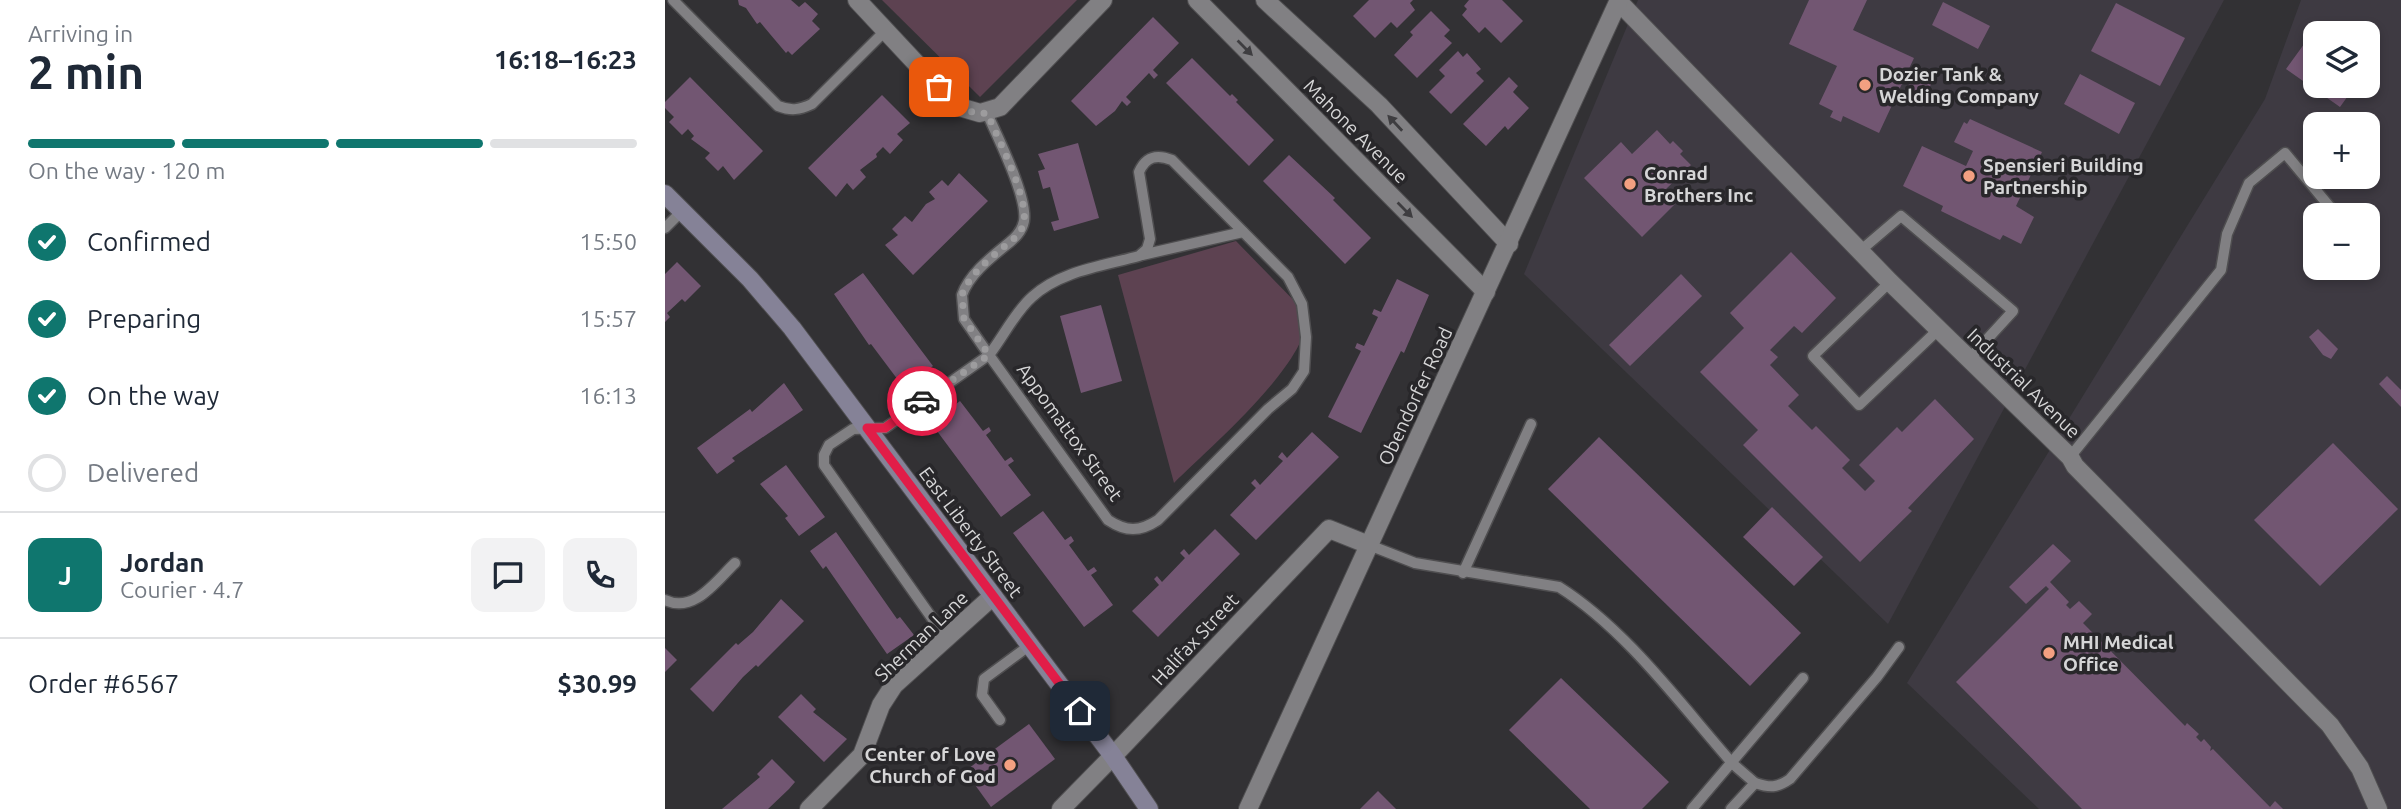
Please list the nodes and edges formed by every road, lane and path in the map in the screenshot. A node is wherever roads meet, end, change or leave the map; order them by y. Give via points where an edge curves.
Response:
1 (674, 0) edge
2 (857, 0) edge
3 (1104, 0) edge
4 (1197, 0) edge
5 (1265, 0) edge
6 (1619, 1) edge
7 (887, 30) junction
8 (987, 113) junction
9 (665, 194) edge
10 (2327, 203) edge
11 (682, 211) junction
12 (665, 228) edge
13 (1246, 236) junction
14 (1509, 244) junction
15 (1860, 251) junction
16 (1139, 256) junction
17 (1890, 282) junction
18 (1486, 292) junction
19 (1938, 330) junction
20 (989, 355) junction
21 (1969, 359) junction
22 (1531, 424) dead end
23 (867, 428) junction
24 (2070, 457) junction
25 (1369, 545) junction
26 (735, 563) dead end
27 (1463, 573) junction
28 (993, 596) junction
29 (665, 600) edge
30 (946, 638) junction
31 (1030, 645) junction
32 (1899, 647) dead end
33 (1803, 678) dead end
34 (1000, 720) dead end
35 (1113, 756) junction
36 (1733, 764) junction
37 (1755, 783) junction
38 (809, 809) edge
39 (1061, 809) edge
40 (1149, 809) edge
41 (1248, 809) edge
42 (1692, 809) edge
43 (1731, 809) edge
44 (2378, 809) edge

1 - 7 lane via 778,106 788,109 812,104
2 - 7 street
3 - 8 street via 1000,107
4 -> 18 street, Mahone Avenue
14 -> 5 street, Mahone Avenue via 1379,105
6 - 14 street, Obendorfer Road
6 - 15 street, Industrial Avenue
7 - 8 street via 956,106
8 - 20 lane via 1024,209 1018,236 989,259 962,295 964,319
9 - 11 main road, East Liberty Street
10 - 24 lane via 2285,153 2249,183 2227,234 2221,270
11 - 12 lane
11 - 23 main road, East Liberty Street via 750,278
13 - 16 lane
13 - 16 lane via 1172,160 1150,158 1139,172 1150,239
13 - 20 lane, Appomattox Street via 1288,276 1302,304 1304,371 1292,389 1146,527 1119,528 1108,520
14 - 18 street, Obendorfer Road
15 - 17 street, Industrial Avenue
15 - 21 lane via 1901,216 2013,311
16 - 20 lane via 1067,275 1045,287 1030,298
17 - 19 street, Industrial Avenue
17 - 19 lane via 1813,356 1859,405
18 - 25 street, Obendorfer Road
19 - 21 street, Industrial Avenue
20 - 23 lane, Appomattox Street via 885,428
21 - 24 street, Industrial Avenue
22 - 27 lane
23 - 28 main road, East Liberty Street
23 - 30 lane, Appomattox Street via 853,429 829,445 824,466
24 - 44 street, Industrial Avenue via 2330,725 2360,768
25 - 27 lane via 1415,563
25 - 35 street, Halifax Street via 1329,529
25 - 41 street, Obendorfer Road
26 - 29 lane via 688,604
27 - 36 lane via 1547,584 1579,600 1615,632
28 - 30 street, Sherman Lane
28 - 31 main road, East Liberty Street
30 - 38 street, Sherman Lane via 894,685 880,705 862,755
31 - 34 lane via 984,679 982,695
31 - 35 main road, East Liberty Street
32 - 37 lane via 1790,779 1779,787
33 - 36 lane
35 - 39 street, Halifax Street
35 - 40 main road, East Liberty Street
36 - 37 lane
36 - 42 lane
37 - 43 lane

